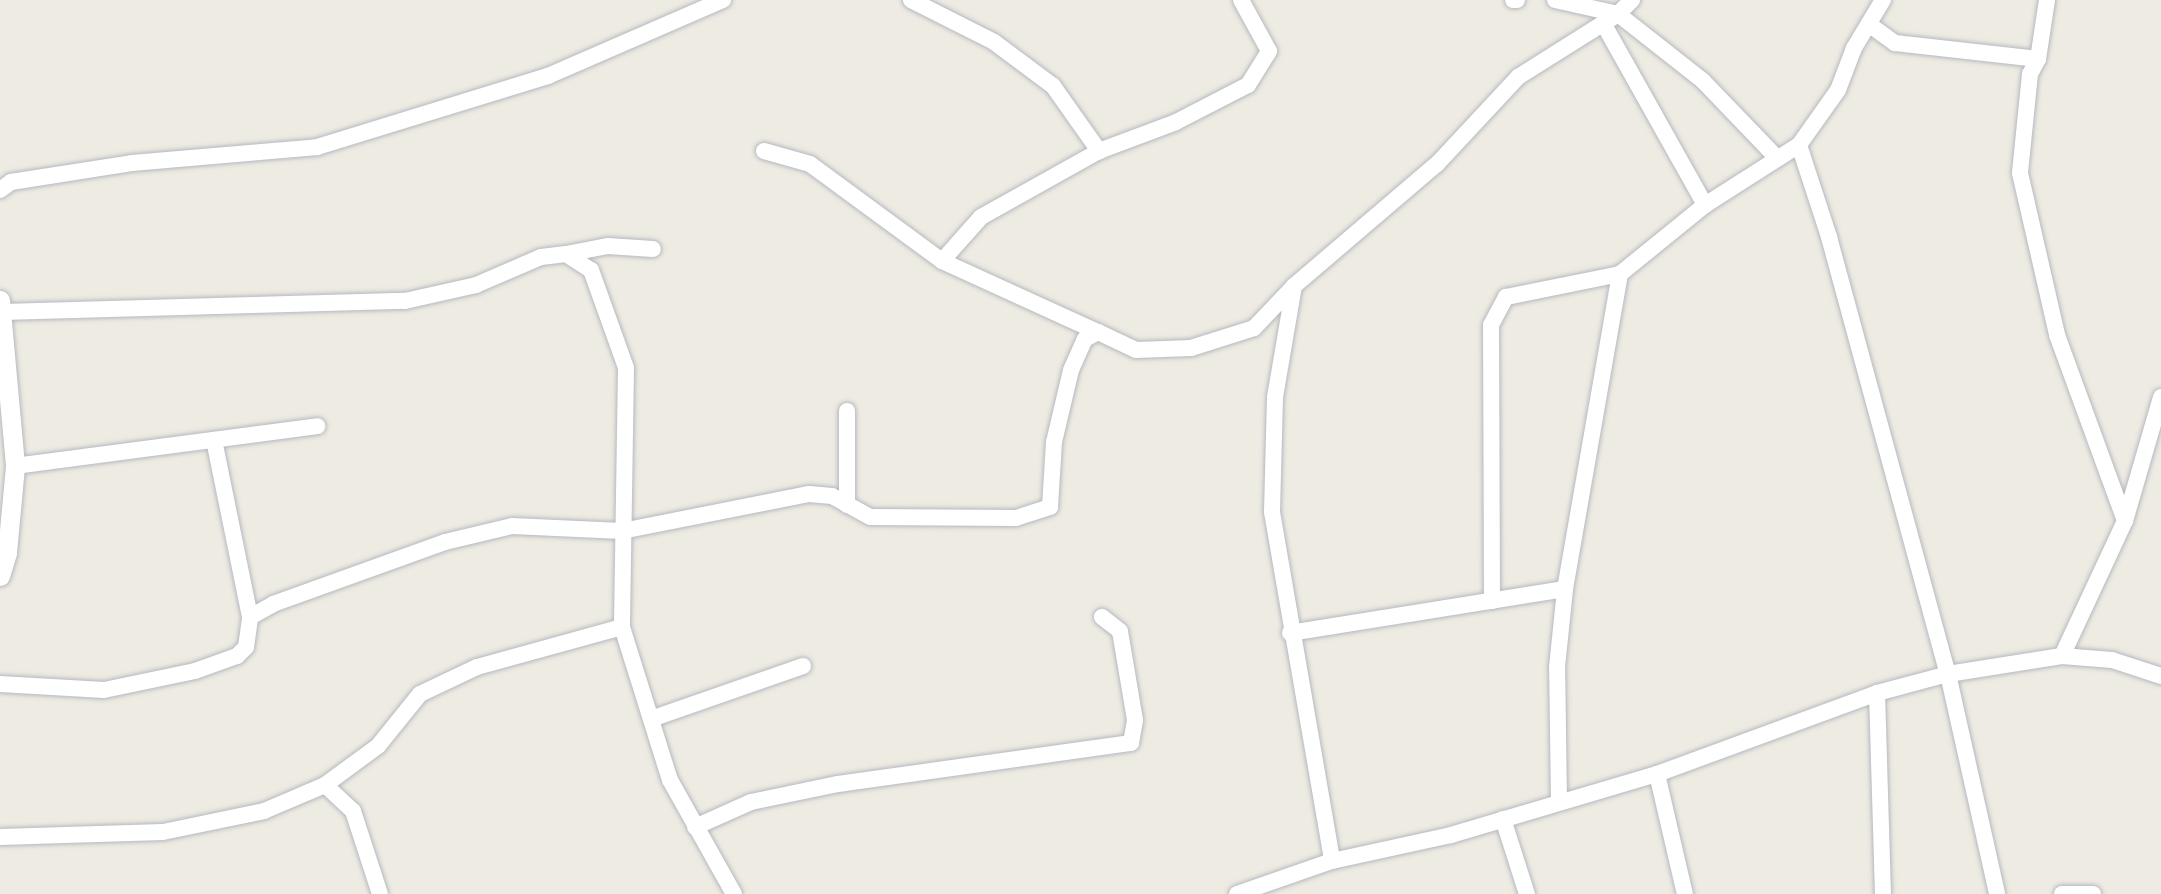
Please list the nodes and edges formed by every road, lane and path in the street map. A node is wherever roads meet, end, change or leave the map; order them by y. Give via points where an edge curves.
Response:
1 (676, 0) edge
2 (723, 0) edge
3 (911, 0) edge
4 (1241, 0) edge
5 (1555, 0) edge
6 (1632, 0) edge
7 (1883, 0) edge
8 (2047, 0) edge
9 (1618, 14) junction
10 (679, 17) junction
11 (1603, 23) junction
12 (1870, 25) junction
13 (2038, 59) junction
14 (1799, 145) junction
15 (764, 151) dead end
16 (1100, 151) junction
17 (1777, 158) junction
18 (0, 190) edge
19 (1705, 205) junction
20 (653, 249) dead end
21 (566, 254) junction
22 (942, 261) junction
23 (1620, 274) junction
24 (1294, 286) junction
25 (1, 306) edge
26 (1098, 332) junction
27 (2161, 397) edge
28 (847, 411) dead end
29 (317, 426) dead end
30 (214, 440) junction
31 (15, 466) junction
32 (847, 505) junction
33 (2125, 521) junction
34 (622, 531) junction
35 (0, 576) edge
36 (1565, 589) junction
37 (1492, 601) junction
38 (250, 617) junction
39 (1102, 617) dead end
40 (622, 627) junction
41 (1290, 633) junction
42 (2062, 656) junction
43 (803, 666) dead end
44 (1948, 674) junction
45 (2161, 676) edge
46 (0, 684) edge
47 (1877, 693) junction
48 (651, 719) junction
49 (1657, 774) junction
50 (325, 785) junction
51 (1559, 802) junction
52 (1503, 819) junction
53 (695, 827) junction
54 (0, 837) edge
55 (1332, 861) junction
56 (380, 894) edge
57 (734, 894) edge
58 (1237, 894) edge
59 (1527, 894) edge
60 (1685, 894) edge
61 (1883, 894) edge
62 (1997, 894) edge
63 (2062, 894) edge
64 (2093, 894) edge

1 - 10 street
2 - 10 street
3 - 16 street via 994,42 1053,86
4 - 16 street via 1269,51 1248,85 1176,122
5 - 9 street
6 - 9 street
7 - 12 street
8 - 13 street
9 - 11 street
9 - 17 street via 1703,81
10 - 18 street via 548,76 317,147 132,163 11,182
11 - 19 street
11 - 24 street via 1518,77 1437,164
12 - 13 street via 1895,43
12 - 14 street via 1854,48 1838,90
13 - 33 street via 2030,74 2020,173 2057,335
14 - 17 street
14 - 44 street via 1843,287
15 - 22 street via 810,164
16 - 22 street via 981,217
17 - 19 street
19 - 23 street
20 - 21 street via 608,246
21 - 25 street via 541,257 476,285 405,301
21 - 34 street via 591,270 626,368
22 - 26 street
23 - 36 street
23 - 37 street via 1507,297 1491,326
24 - 26 street via 1254,328 1191,348 1136,350
24 - 41 street via 1275,397 1272,512
25 - 31 street
26 - 32 street via 1085,339 1070,370 1054,442 1049,507 1016,518 870,517
27 - 33 street
28 - 32 street
29 - 30 street
30 - 31 street
30 - 38 street
31 - 35 street
32 - 34 street via 832,496 809,494
33 - 42 street
34 - 38 street via 512,526 334,579
34 - 40 street
36 - 37 street
36 - 51 street via 1558,667
37 - 41 street
38 - 46 street via 246,648 237,656 195,671 104,690
39 - 53 street via 1120,631 1135,720 1131,743 838,784 751,802
40 - 48 street
40 - 50 street via 477,667 420,694 378,746
41 - 55 street
42 - 44 street
42 - 45 street via 2112,660
43 - 48 street
44 - 47 street
44 - 62 street
47 - 49 street
47 - 61 street
48 - 53 street via 670,780
49 - 51 street
49 - 60 street
50 - 54 street via 264,811 163,832
50 - 56 street via 353,811
51 - 52 street
52 - 55 street
52 - 59 street
53 - 57 street
55 - 58 street
63 - 64 street

